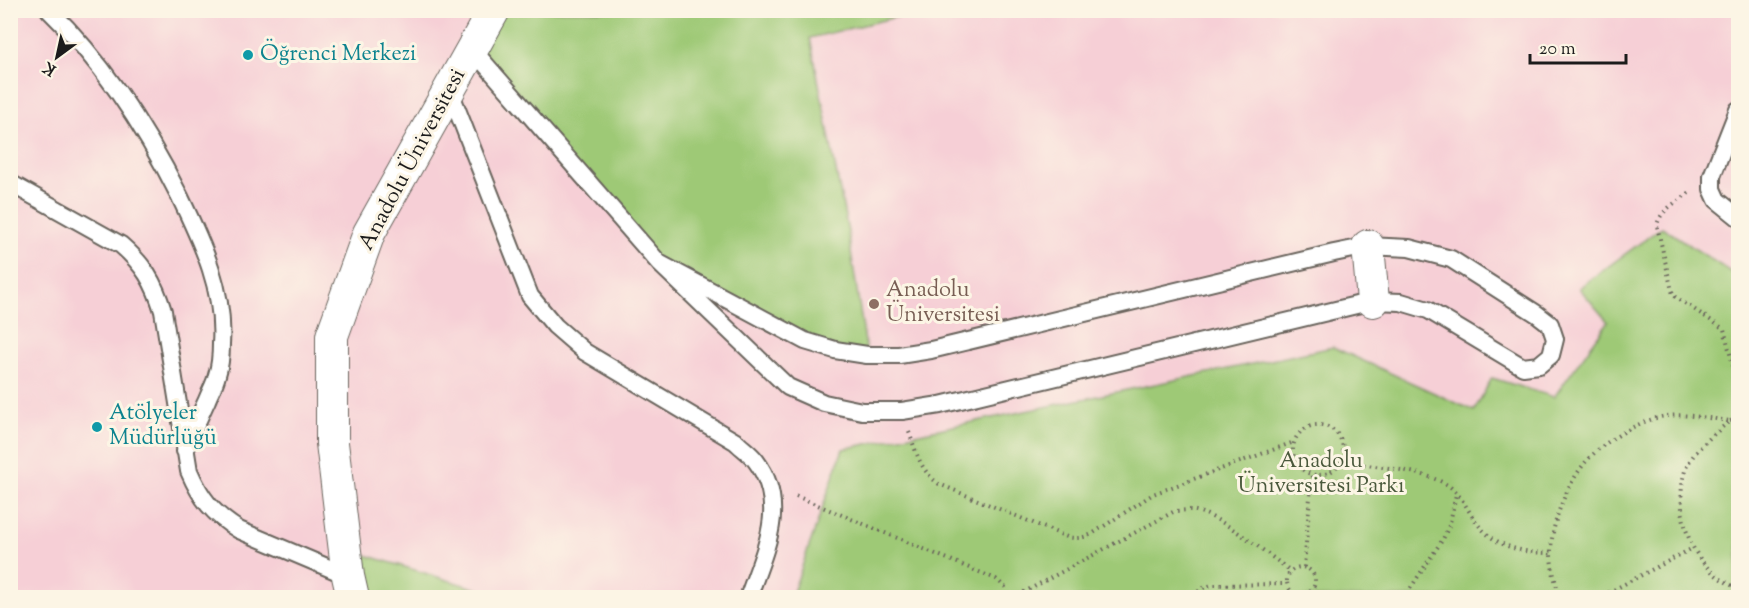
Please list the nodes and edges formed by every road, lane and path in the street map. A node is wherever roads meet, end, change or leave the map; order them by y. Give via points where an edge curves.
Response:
1 (50, 10) edge
2 (494, 10) edge
3 (472, 49) junction
4 (449, 89) junction
5 (1738, 110) edge
6 (1712, 176) junction
7 (10, 183) edge
8 (1738, 217) edge
9 (1368, 246) junction
10 (659, 263) junction
11 (1373, 301) junction
12 (1738, 386) edge
13 (902, 411) junction
14 (1738, 419) edge
15 (1730, 421) junction
16 (1294, 442) junction
17 (185, 452) junction
18 (1340, 462) junction
19 (1312, 474) junction
20 (769, 484) junction
21 (1456, 493) junction
22 (1693, 548) junction
23 (1551, 554) junction
24 (1304, 567) junction
25 (1291, 571) junction
26 (1286, 584) junction
27 (351, 587) edge
28 (1738, 588) edge
29 (1308, 594) junction
30 (748, 597) edge
31 (1008, 597) edge
32 (1012, 597) edge
33 (1188, 597) edge
34 (1316, 597) edge
35 (1404, 597) edge
36 (1560, 597) edge
37 (1598, 597) edge

1 - 17 lane via 94,60 146,134 203,244 214,275 222,341 218,374
2 - 3 street, Anadolu Üniversitesi
3 - 4 street, Anadolu Üniversitesi
3 - 10 lane
4 - 20 lane via 530,296 555,326 585,351 736,442 756,460
4 - 27 street, Anadolu Üniversitesi via 369,233 332,336 332,443
5 - 6 lane
6 - 8 lane via 1717,200
6 - 12 path via 1662,214 1657,225 1674,296 1724,329
7 - 17 lane via 121,245 148,274 162,311
9 - 10 lane via 899,355 867,355 805,341
9 - 11 street
9 - 11 lane via 1409,248 1451,259 1550,324 1555,339 1551,355 1539,365 1522,367 1428,310 1401,302
10 - 13 lane via 788,387 824,403 862,411
11 - 13 lane
13 - 16 path via 928,476 939,484 1076,539 1092,534 1153,494
14 - 15 path
15 - 22 path via 1698,451 1682,481 1685,530
15 - 23 path via 1665,416 1628,429 1607,443 1572,482 1554,530
16 - 18 path via 1304,429 1327,427 1340,438
16 - 19 path via 1294,458
17 - 27 lane via 196,489 222,520
18 - 19 path via 1328,473
18 - 21 path via 1414,473 1440,482
19 - 24 path
20 - 30 lane via 773,511 769,538
20 - 31 path via 996,579 1005,587
21 - 23 path via 1495,540 1518,550
21 - 35 path via 1443,539
22 - 28 path via 1713,571
22 - 37 path
23 - 36 path
24 - 25 path
24 - 29 path via 1314,577 1314,587
25 - 26 path
25 - 32 path via 1227,525 1190,510 1175,512
26 - 29 path via 1295,594
26 - 33 path via 1212,585
29 - 34 path

